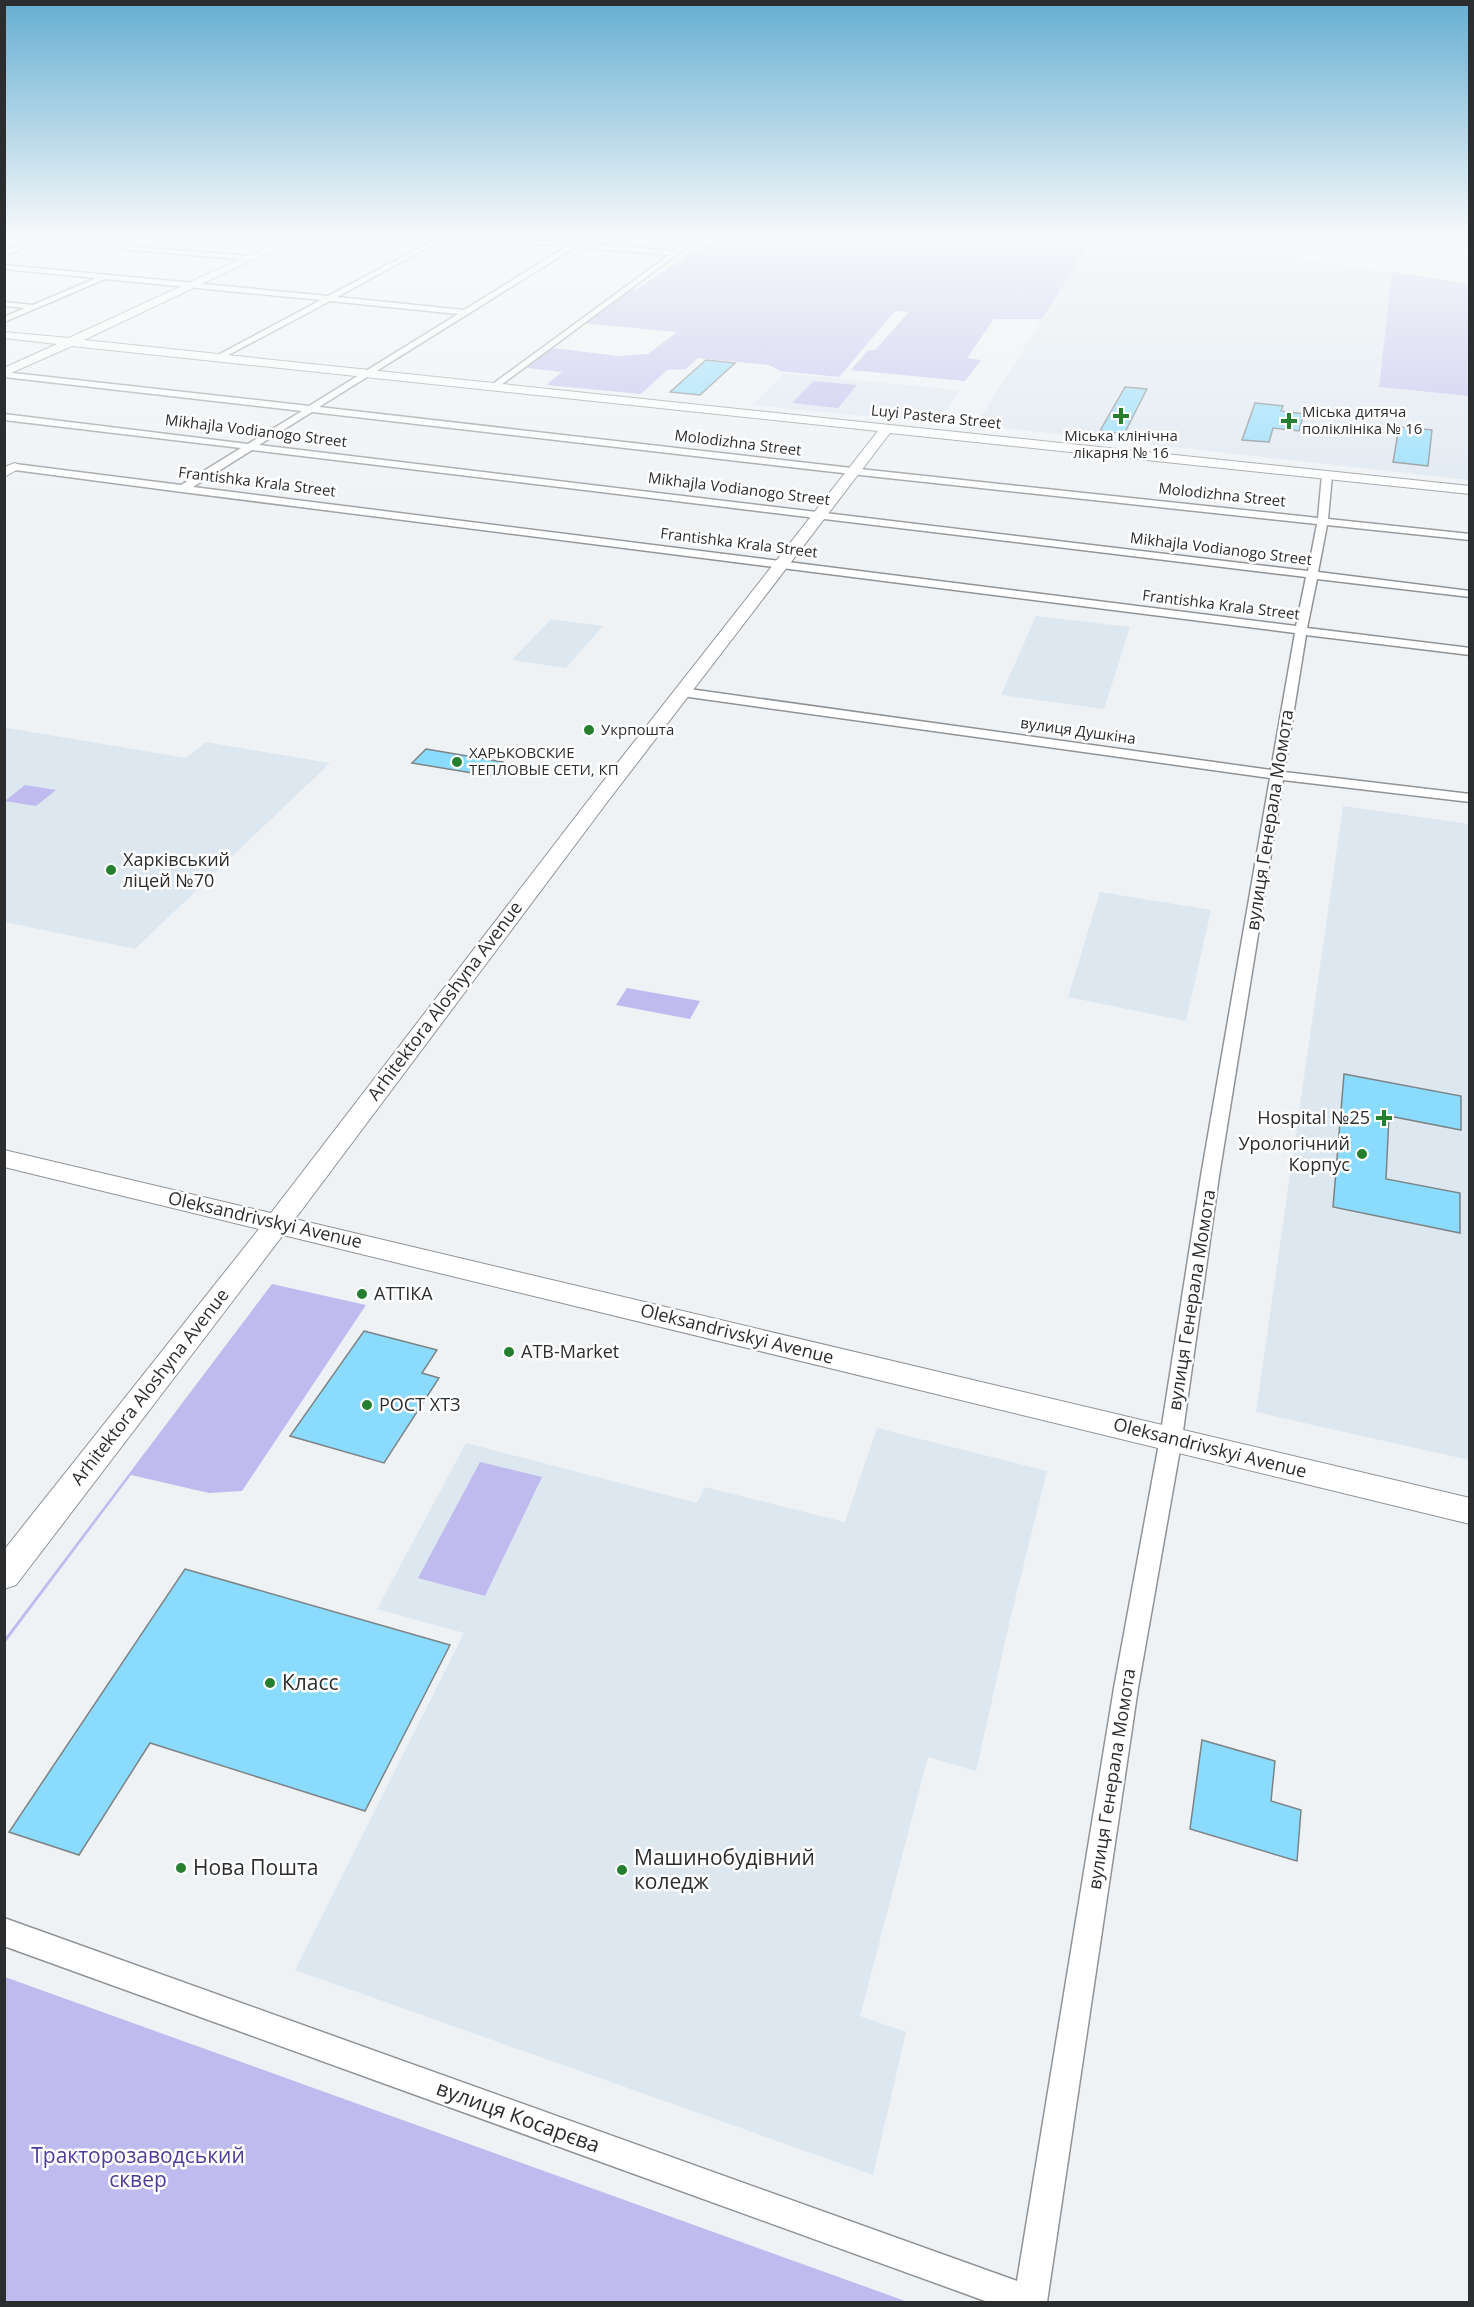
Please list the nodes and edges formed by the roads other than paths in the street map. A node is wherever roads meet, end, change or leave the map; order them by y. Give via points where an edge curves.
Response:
1 (62, 346) edge
2 (104, 346) edge
3 (242, 346) edge
4 (410, 346) edge
5 (549, 346) edge
6 (219, 358) junction
7 (4, 373) edge
8 (367, 373) junction
9 (494, 386) junction
10 (309, 409) junction
11 (4, 417) edge
12 (887, 428) junction
13 (250, 445) junction
14 (8, 468) edge
15 (854, 471) junction
16 (1327, 475) junction
17 (182, 489) junction
18 (1470, 490) edge
19 (820, 514) junction
20 (1323, 521) junction
21 (1470, 537) edge
22 (781, 566) junction
23 (1313, 576) junction
24 (1470, 594) edge
25 (1301, 631) junction
26 (1470, 652) edge
27 (682, 692) junction
28 (1277, 775) junction
29 (1470, 798) edge
30 (4, 1158) edge
31 (276, 1223) junction
32 (1171, 1438) junction
33 (1470, 1511) edge
34 (4, 1575) edge
35 (4, 1932) edge
36 (1031, 2302) edge

1 - 7 street
2 - 6 street, Luyi Pastera Street
3 - 6 street
4 - 8 street
5 - 9 street
6 - 8 street, Luyi Pastera Street
7 - 10 street, Molodizhna Street
8 - 9 street, Luyi Pastera Street
8 - 10 street
9 - 12 street, Luyi Pastera Street
10 - 13 street
10 - 15 street, Molodizhna Street
11 - 13 street, Mikhajla Vodianogo Street
12 - 15 street, Arhitektora Aloshyna Avenue
12 - 16 street, Luyi Pastera Street
13 - 17 street
13 - 19 street, Mikhajla Vodianogo Street
14 - 17 street, Frantishka Krala Street
15 - 19 street, Arhitektora Aloshyna Avenue
15 - 20 street, Molodizhna Street
16 - 18 street, Luyi Pastera Street
16 - 20 street, вулиця Генерала Момота
17 - 22 street, Frantishka Krala Street
19 - 22 street, Arhitektora Aloshyna Avenue
19 - 23 street, Mikhajla Vodianogo Street
20 - 21 street, Molodizhna Street
20 - 23 street, вулиця Генерала Момота
22 - 25 street, Frantishka Krala Street
22 - 27 street, Arhitektora Aloshyna Avenue
23 - 24 street, Mikhajla Vodianogo Street
23 - 25 street, вулиця Генерала Момота
25 - 26 street, Frantishka Krala Street
25 - 28 street, вулиця Генерала Момота
27 - 28 street, вулиця Душкіна
27 - 31 street, Arhitektora Aloshyna Avenue
28 - 29 street, вулиця Душкіна
28 - 32 street, вулиця Генерала Момота
30 - 31 street, Oleksandrivskyi Avenue
31 - 32 street, Oleksandrivskyi Avenue
31 - 34 street, Arhitektora Aloshyna Avenue
32 - 33 street, Oleksandrivskyi Avenue
32 - 36 street, вулиця Генерала Момота via 1126,1688
35 - 36 street, вулиця Косарєва

